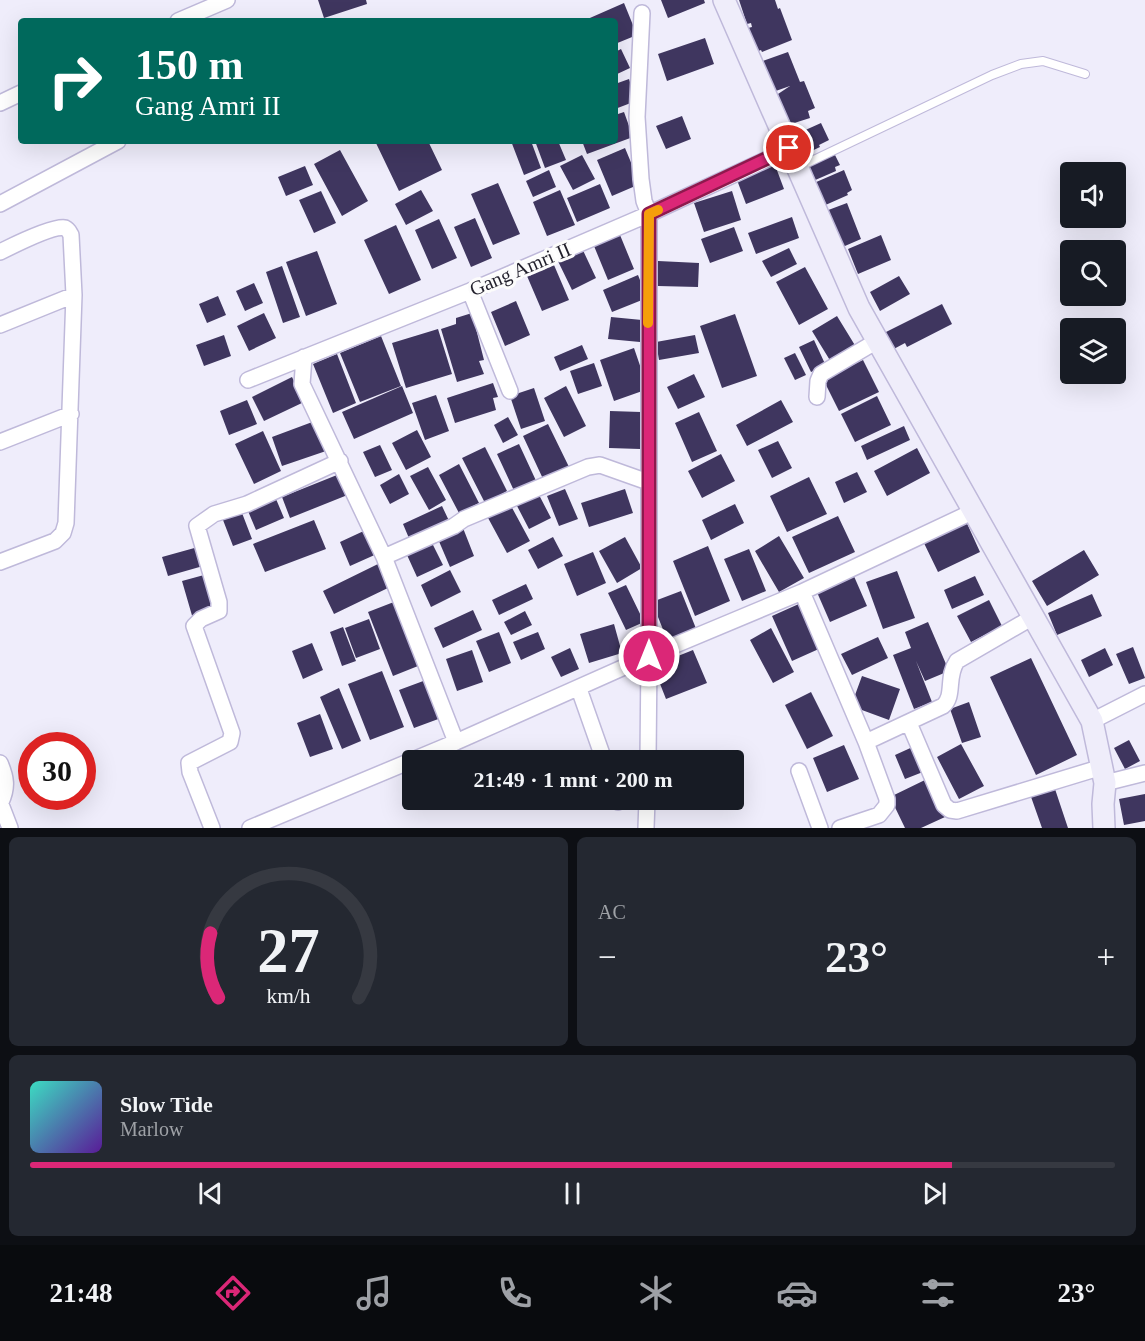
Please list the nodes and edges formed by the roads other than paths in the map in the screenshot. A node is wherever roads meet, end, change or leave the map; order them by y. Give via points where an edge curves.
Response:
1 (227, 0) edge
2 (724, 0) edge
3 (642, 12) dead end
4 (185, 18) edge
5 (1085, 74) dead end
6 (18, 94) edge
7 (0, 103) edge
8 (112, 144) edge
9 (793, 158) junction
10 (0, 204) edge
11 (649, 214) junction
12 (0, 252) edge
13 (470, 291) junction
14 (74, 295) junction
15 (0, 325) edge
16 (878, 341) junction
17 (304, 357) junction
18 (248, 380) dead end
19 (510, 391) dead end
20 (817, 397) dead end
21 (71, 414) junction
22 (0, 442) edge
23 (340, 460) junction
24 (648, 482) junction
25 (974, 511) junction
26 (384, 557) junction
27 (0, 562) edge
28 (802, 592) junction
29 (1033, 617) junction
30 (649, 656) junction
31 (579, 689) junction
32 (1145, 693) edge
33 (1092, 721) junction
34 (909, 723) junction
35 (456, 742) junction
36 (866, 742) junction
37 (600, 750) edge
38 (648, 750) edge
39 (0, 763) edge
40 (800, 771) dead end
41 (1145, 773) edge
42 (1104, 775) junction
43 (0, 802) edge
44 (647, 810) edge
45 (281, 822) edge
46 (10, 828) edge
47 (212, 828) edge
48 (250, 828) edge
49 (646, 828) edge
50 (820, 828) edge
51 (840, 828) edge
52 (1104, 828) edge

1 - 4 street
2 - 9 main road
3 - 11 street via 636,117 641,179
5 - 9 lane via 1043,61 1021,64
6 - 7 street
8 - 10 street
9 - 11 street, Gang Amri II
9 - 16 main road via 859,308
11 - 13 street, Gang Amri II
11 - 24 street
12 - 14 street via 65,228 71,235
13 - 17 street, Gang Amri II
13 - 19 street
14 - 15 street
14 - 21 street
16 - 20 street via 821,374
16 - 25 main road
17 - 18 street, Gang Amri II
17 - 23 street via 302,384
21 - 22 street
21 - 27 street via 63,533 55,541
23 - 26 street
23 - 47 street via 247,504 214,514 197,526 219,611 194,626 232,733 230,742 189,763
24 - 26 street via 600,465 588,467
24 - 30 street
25 - 28 street
25 - 29 main road
26 - 35 street
28 - 30 street
28 - 36 street
29 - 33 main road
29 - 34 street via 957,661 951,669 948,702
30 - 31 street
30 - 38 street
31 - 35 street
31 - 37 street
32 - 33 street
33 - 42 main road
34 - 36 street
34 - 42 street via 944,806 950,810
35 - 45 street
36 - 51 street via 887,805 879,815
39 - 43 street via 6,778
40 - 50 street
41 - 42 street
42 - 52 main road
43 - 46 street
44 - 49 street
45 - 48 street

